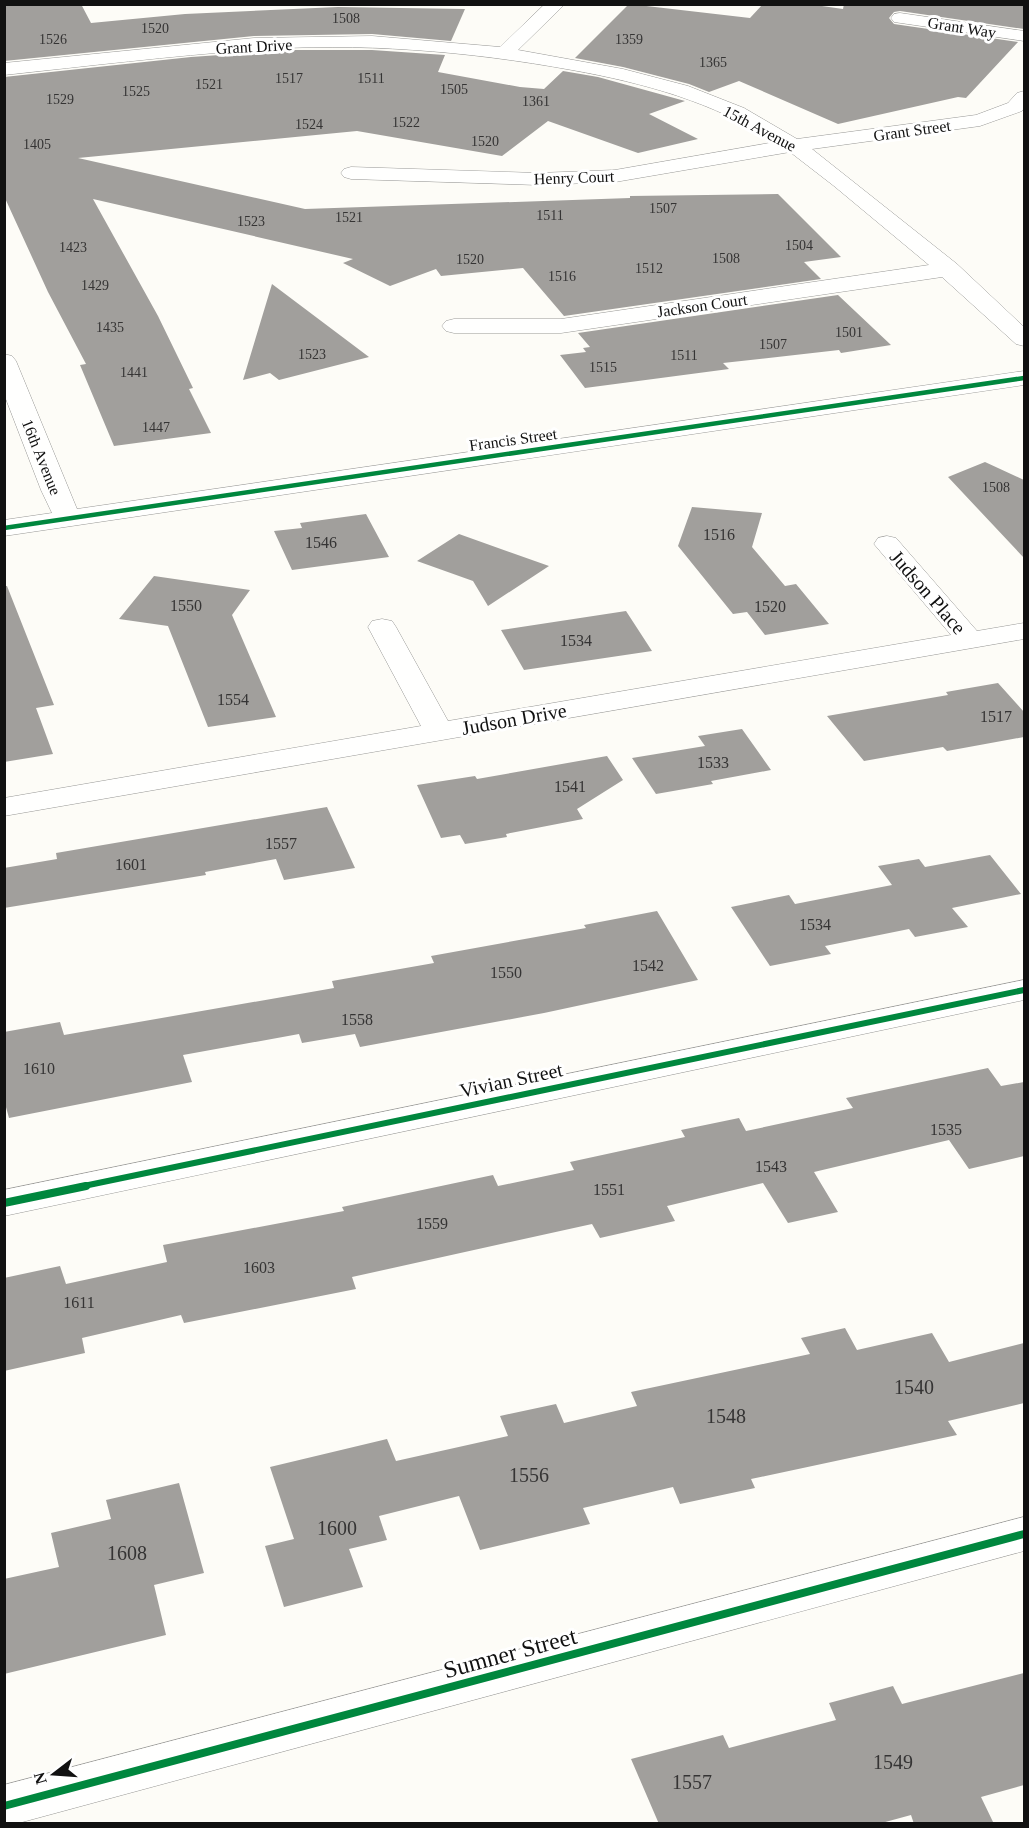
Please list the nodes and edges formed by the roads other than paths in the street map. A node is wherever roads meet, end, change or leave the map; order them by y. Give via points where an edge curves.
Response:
1 (556, 4) edge
2 (900, 18) dead end
3 (1024, 36) edge
4 (504, 53) junction
5 (4, 69) edge
6 (1024, 97) edge
7 (794, 145) junction
8 (351, 172) dead end
9 (949, 269) junction
10 (454, 326) dead end
11 (1024, 339) edge
12 (4, 361) edge
13 (1024, 378) edge
14 (68, 518) junction
15 (4, 528) edge
16 (887, 544) dead end
17 (382, 627) dead end
18 (1024, 631) edge
19 (970, 640) junction
20 (439, 732) junction
21 (4, 807) edge
22 (1024, 990) edge
23 (4, 1203) edge
24 (1024, 1534) edge
25 (4, 1806) edge

1 - 4 street
2 - 3 street, Grant Way
4 - 5 street, Grant Drive via 372,42 254,44
4 - 7 street, 15th Avenue via 656,82 737,112
6 - 7 street, Grant Street via 1015,106 980,120
7 - 8 street, Henry Court via 615,176 538,179
7 - 9 street, 15th Avenue
9 - 10 street, Jackson Court via 561,326
9 - 11 street, 15th Avenue
12 - 14 street, 16th Avenue
13 - 14 street, Francis Street
14 - 15 street, Francis Street
16 - 19 street, Judson Place
17 - 20 street
18 - 19 street, Judson Drive
19 - 20 street, Judson Drive
20 - 21 street, Judson Drive
22 - 23 street, Vivian Street
24 - 25 street, Sumner Street

